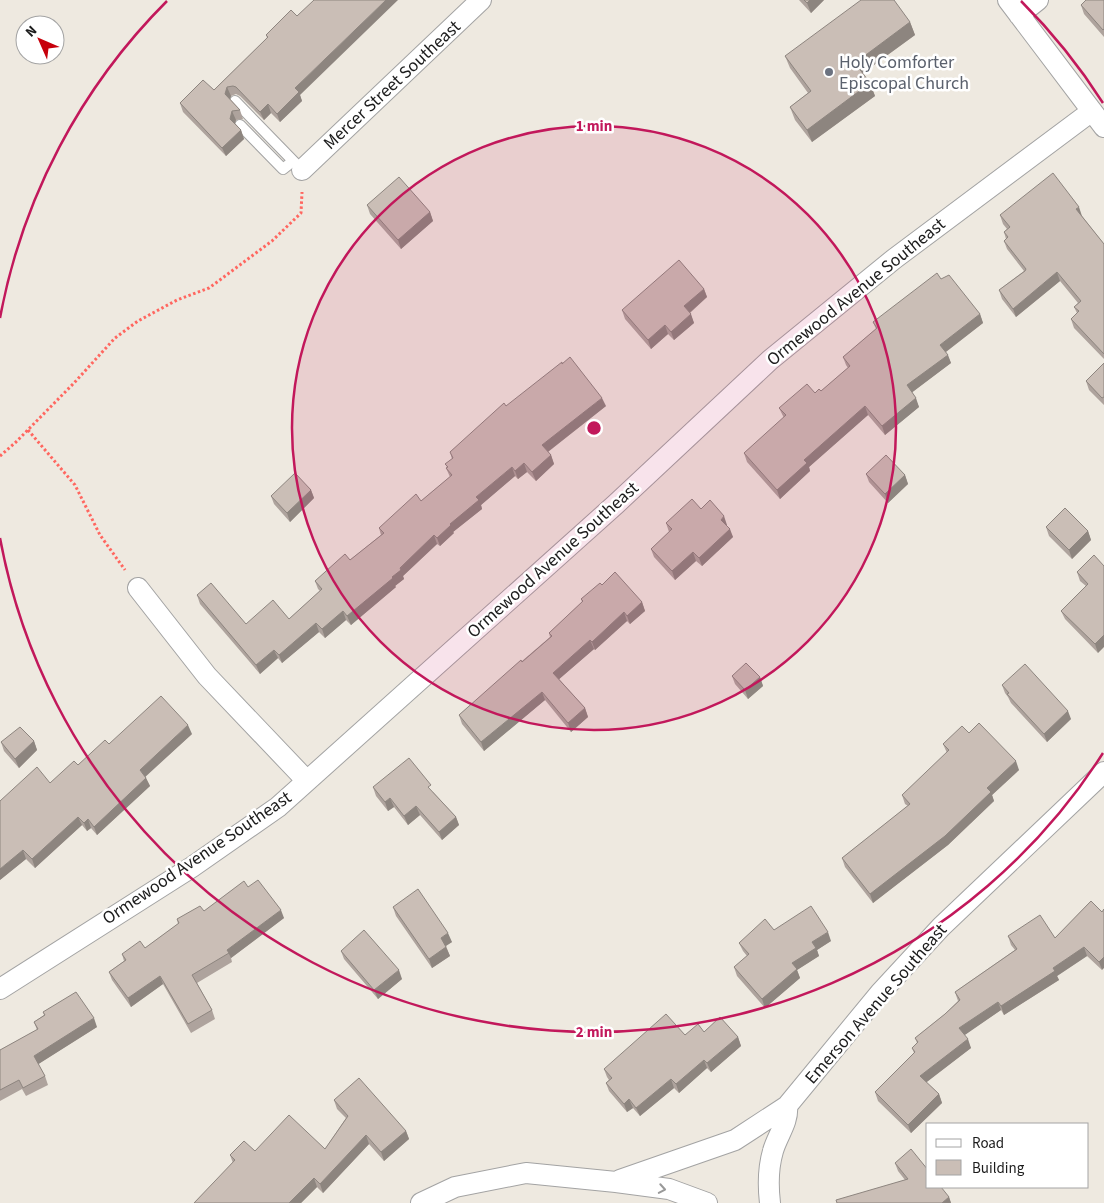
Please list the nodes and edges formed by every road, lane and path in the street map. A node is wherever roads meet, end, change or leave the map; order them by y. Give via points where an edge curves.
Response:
1 (482, 0) edge
2 (1038, 0) edge
3 (1014, 8) edge
4 (235, 101) edge
5 (1092, 111) junction
6 (240, 124) edge
7 (1104, 127) edge
8 (297, 165) junction
9 (28, 430) junction
10 (0, 456) edge
11 (138, 588) joint
12 (1104, 772) edge
13 (307, 781) junction
14 (0, 989) edge
15 (788, 1106) junction
16 (616, 1182) junction
17 (421, 1203) edge
18 (707, 1203) edge
19 (770, 1203) edge

1 - 8 street, Mercer Street Southeast
2 - 3 street
3 - 5 street
4 - 8 lane
5 - 7 street
5 - 13 street, Ormewood Avenue Southeast via 894,260 770,360 616,504
6 - 8 lane via 283,169
8 - 9 path via 302,213 272,241 209,288 177,300 114,338
9 - 10 path
9 - 11 path via 74,485 100,535
11 - 13 street via 207,676
12 - 15 street, Emerson Avenue Southeast via 941,927 880,993
13 - 14 street, Ormewood Avenue Southeast via 278,807 192,867
15 - 16 street via 735,1140
15 - 19 street, Emerson Avenue Southeast via 788,1114 773,1151 768,1185
16 - 17 street via 526,1173 455,1186
16 -> 18 street via 669,1189

